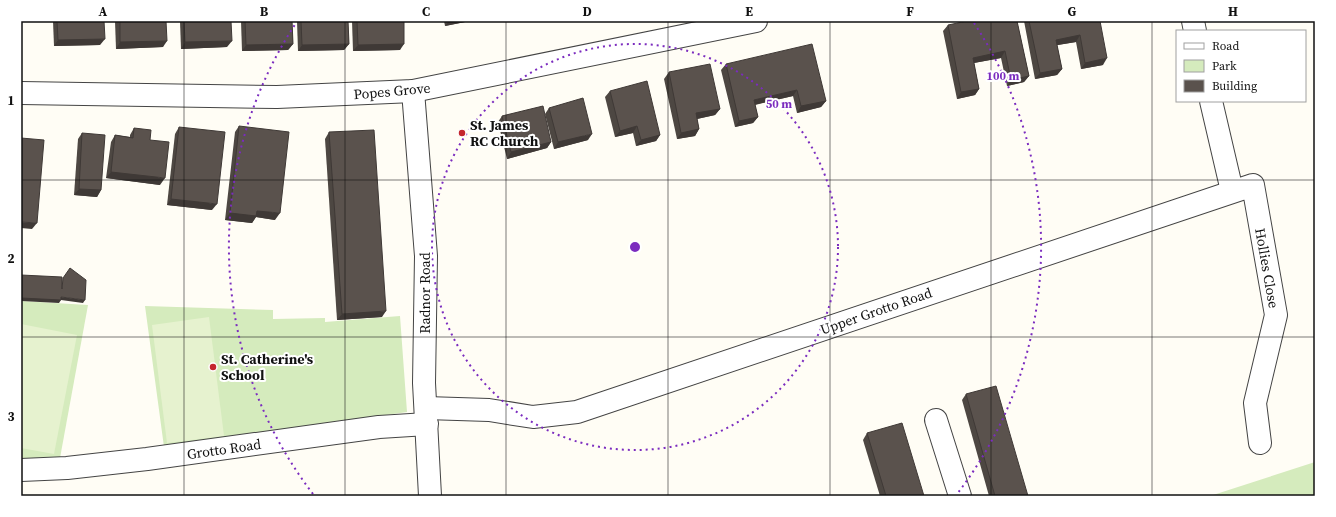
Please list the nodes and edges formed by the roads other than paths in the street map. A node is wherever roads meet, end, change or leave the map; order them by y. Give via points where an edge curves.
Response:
1 (756, 21) edge
2 (413, 91) junction
3 (21, 93) edge
4 (1212, 102) edge
5 (1232, 191) junction
6 (426, 416) junction
7 (936, 420) dead end
8 (1260, 443) dead end
9 (21, 470) edge
10 (430, 496) edge
11 (960, 496) edge

1 - 2 street, Popes Grove
2 - 3 street, Popes Grove via 277,98
2 - 6 street, Radnor Road via 426,256
4 - 5 street
5 - 6 street, Upper Grotto Road via 577,412 532,417 489,410
5 - 8 street, Hollies Close via 1253,185 1276,315 1255,403
6 - 9 street, Grotto Road via 379,427 147,459 67,468
6 - 10 street, Radnor Road
7 - 11 street

